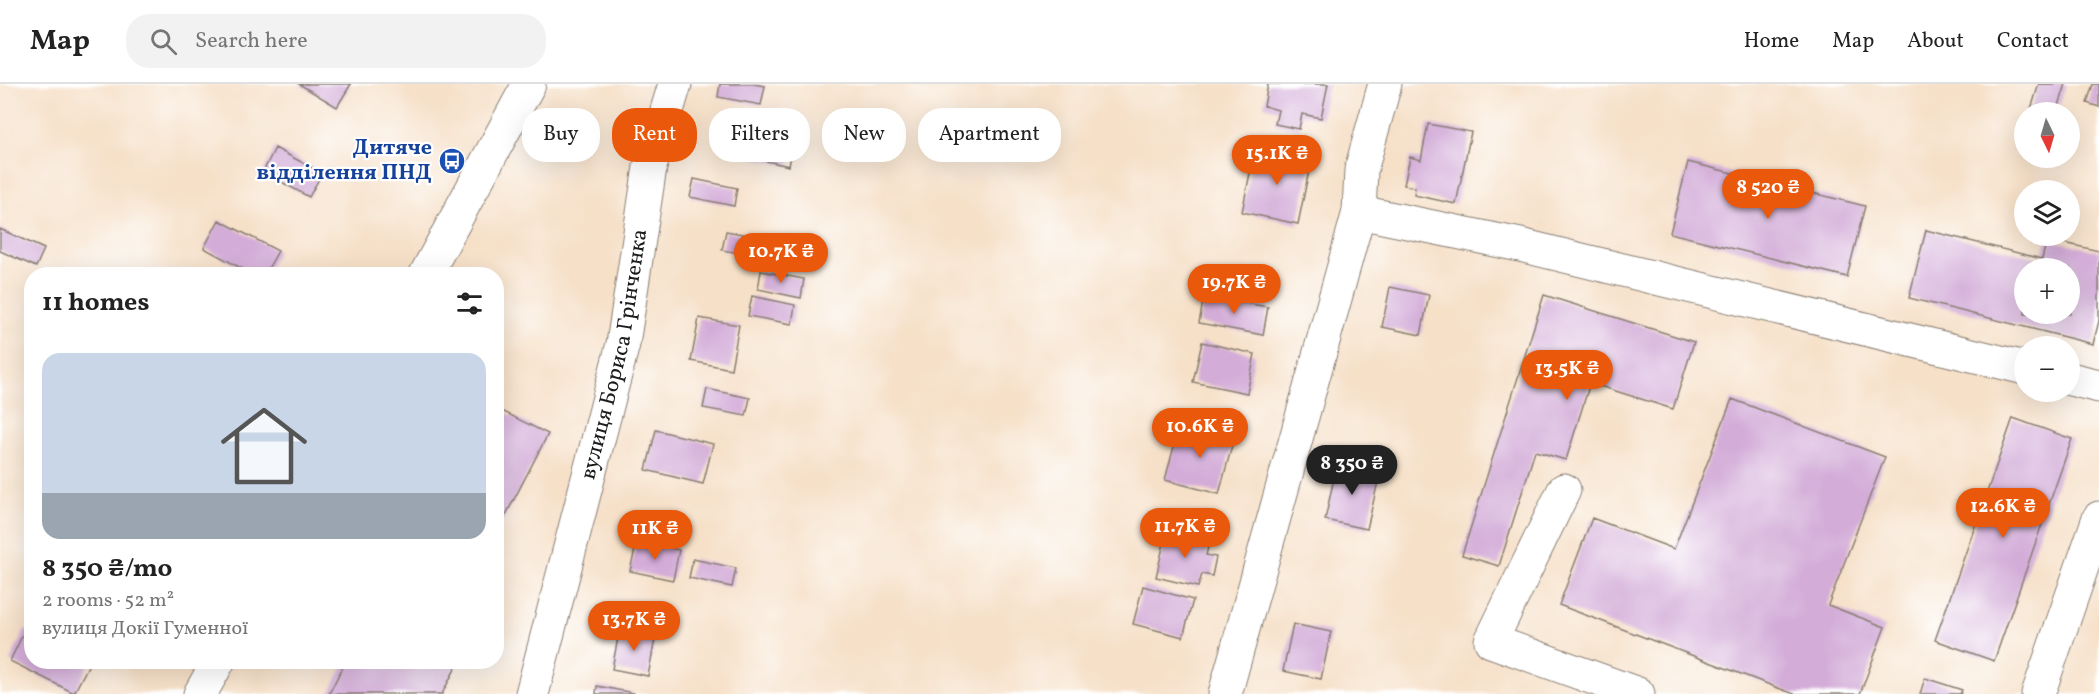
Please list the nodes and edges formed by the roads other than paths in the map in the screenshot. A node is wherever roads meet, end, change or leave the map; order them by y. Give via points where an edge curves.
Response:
1 (528, 84) edge
2 (675, 84) edge
3 (1385, 84) edge
4 (1359, 212) junction
5 (430, 267) edge
6 (2014, 365) edge
7 (2080, 381) edge
8 (2099, 386) edge
9 (1564, 490) dead end
10 (2099, 518) edge
11 (214, 669) edge
12 (200, 694) edge
13 (532, 694) edge
14 (1225, 694) edge
15 (1638, 694) edge
16 (2038, 694) edge

1 - 5 street
2 - 13 street, вулиця Бориса Грінченка via 650,167 623,344
3 - 4 street via 1361,170
4 - 6 street via 1520,245
4 - 14 street
7 - 8 street
9 - 15 street via 1491,641
10 - 16 street
11 - 12 street

